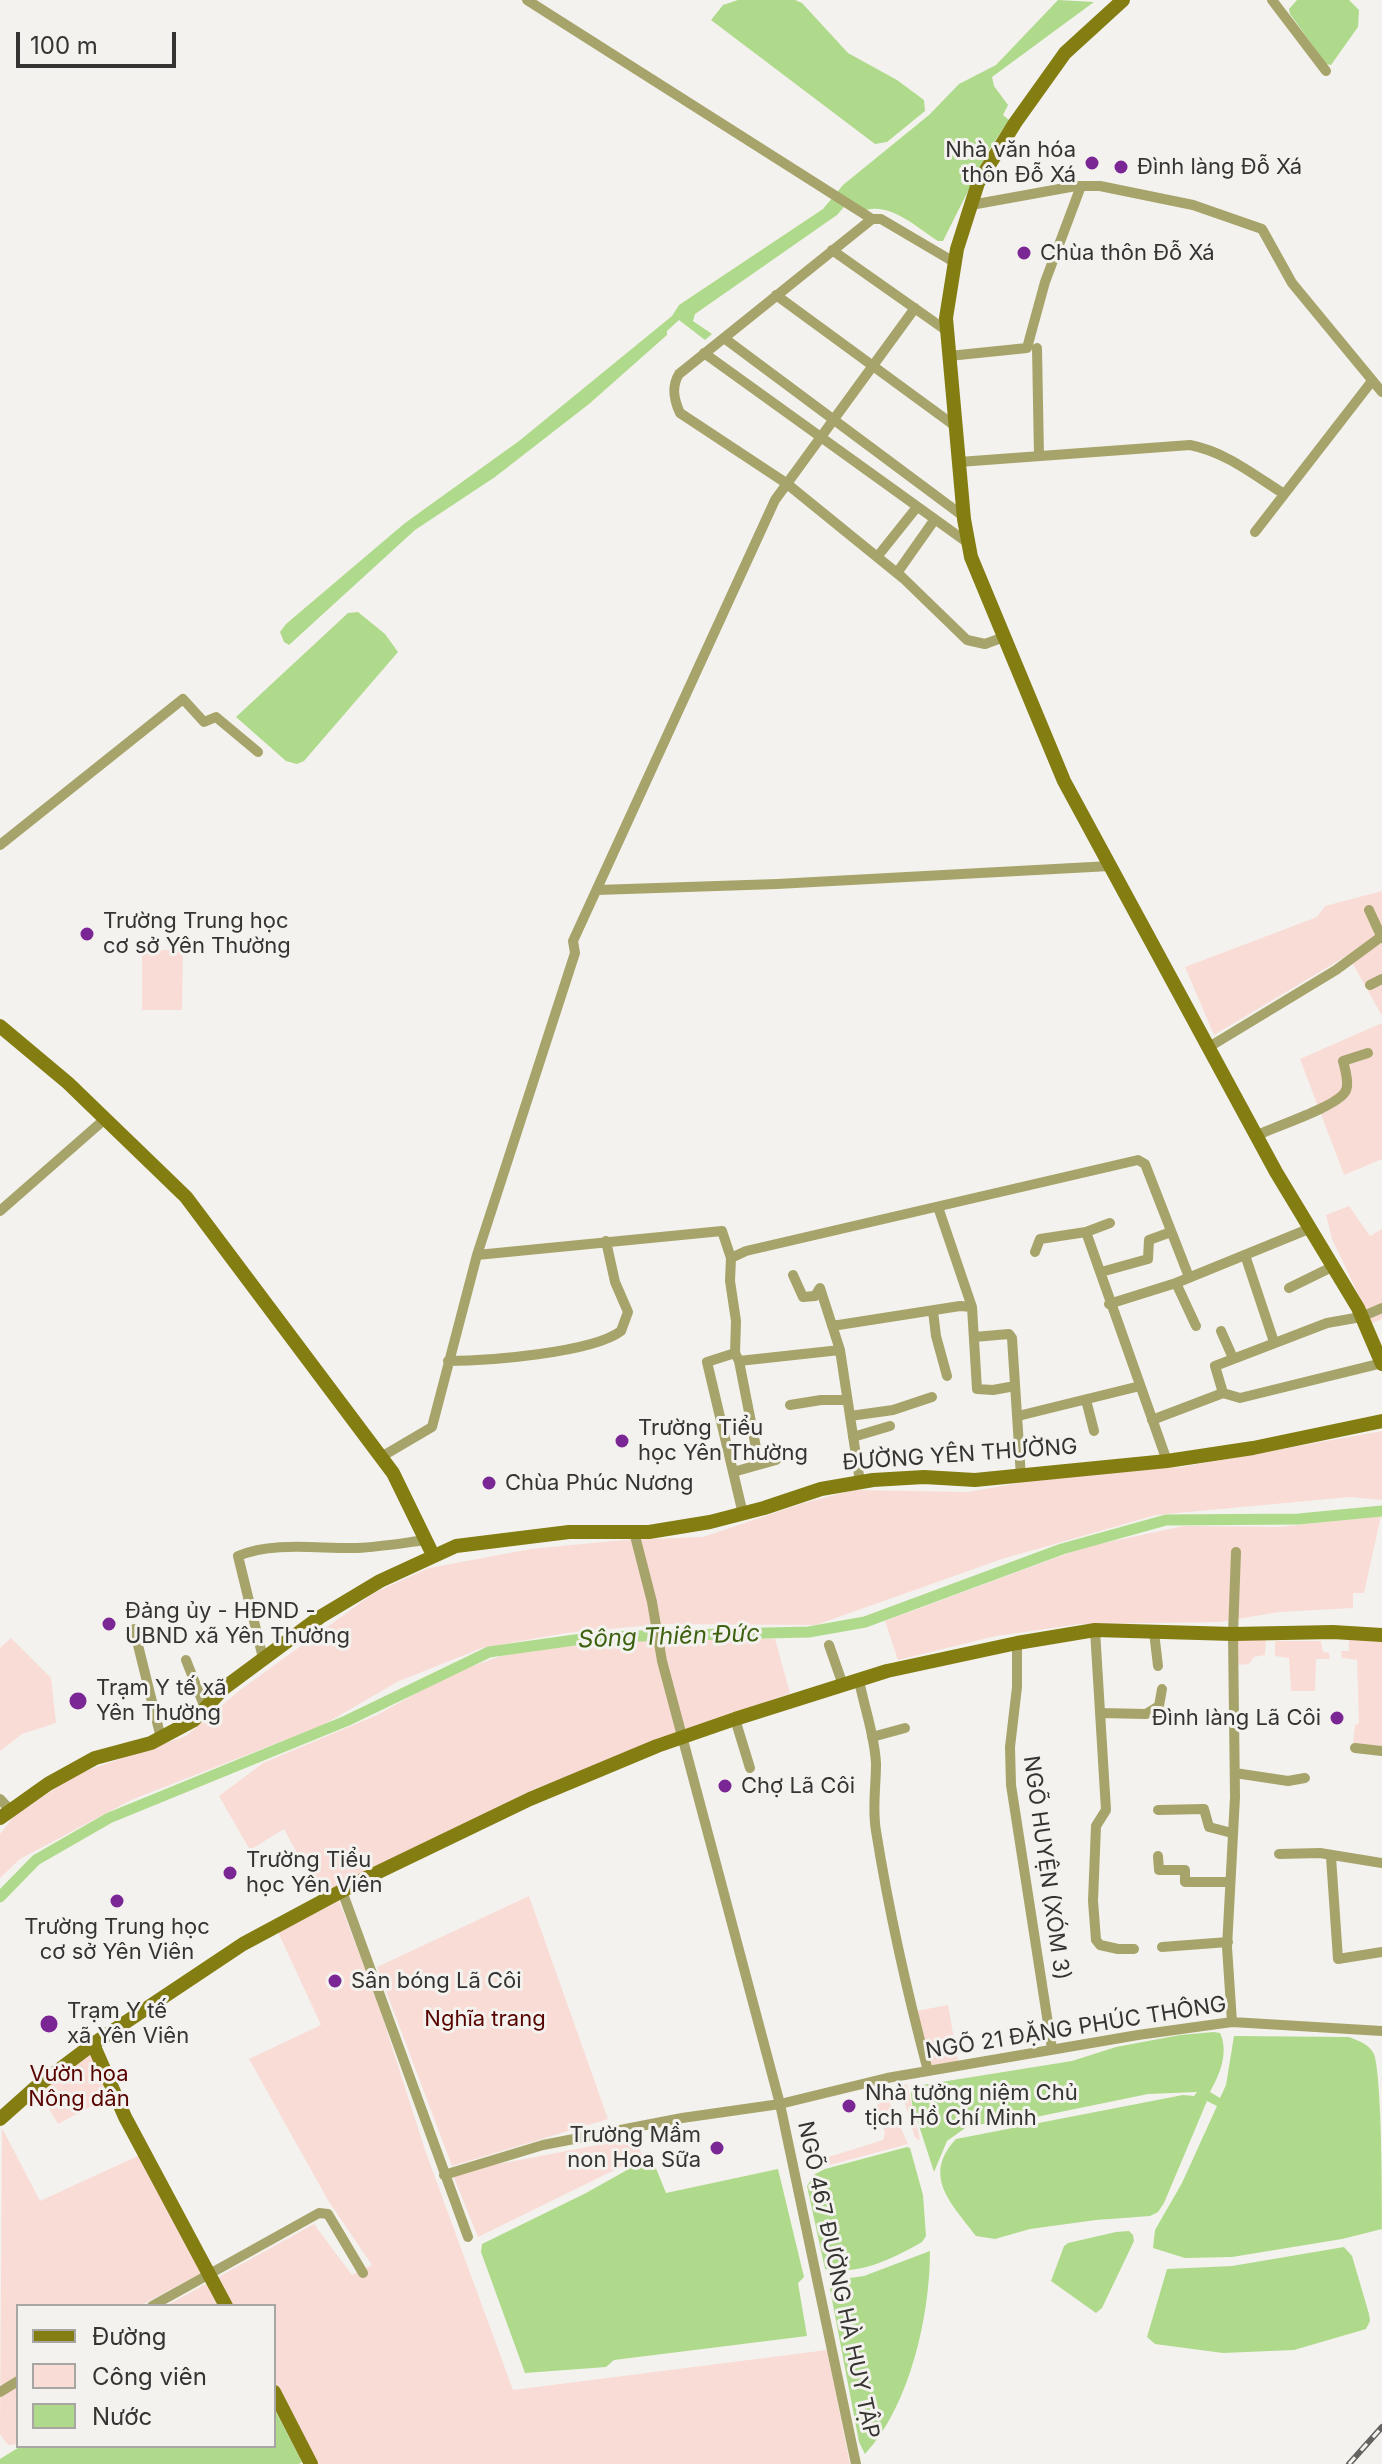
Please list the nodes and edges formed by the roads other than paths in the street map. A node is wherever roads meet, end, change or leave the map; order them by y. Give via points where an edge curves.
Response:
1 (527, 0) edge
2 (1272, 0) edge
3 (1124, 2) edge
4 (1326, 71) dead end
5 (1081, 186) junction
6 (971, 205) junction
7 (872, 219) junction
8 (832, 250) junction
9 (954, 262) junction
10 (776, 295) junction
11 (915, 308) junction
12 (947, 331) junction
13 (724, 338) junction
14 (1037, 348) dead end
15 (704, 353) junction
16 (949, 356) junction
17 (872, 365) junction
18 (1372, 381) junction
19 (1382, 392) edge
20 (832, 418) junction
21 (955, 426) junction
22 (819, 437) junction
23 (1039, 456) junction
24 (959, 462) junction
25 (786, 483) junction
26 (1284, 494) junction
27 (917, 507) junction
28 (963, 516) junction
29 (935, 519) junction
30 (1255, 532) dead end
31 (968, 543) junction
32 (877, 557) junction
33 (897, 573) junction
34 (1004, 637) junction
35 (258, 752) dead end
36 (0, 845) edge
37 (1110, 866) junction
38 (597, 890) junction
39 (1369, 910) dead end
40 (1382, 937) edge
41 (1382, 979) edge
42 (1370, 985) dead end
43 (0, 1026) edge
44 (1209, 1047) junction
45 (1368, 1053) dead end
46 (105, 1119) junction
47 (1263, 1132) junction
48 (938, 1207) junction
49 (0, 1211) edge
50 (1110, 1223) dead end
51 (1311, 1228) junction
52 (1086, 1232) junction
53 (1171, 1232) junction
54 (606, 1241) junction
55 (1035, 1252) dead end
56 (477, 1255) junction
57 (1245, 1255) junction
58 (731, 1258) junction
59 (1334, 1266) junction
60 (1101, 1272) junction
61 (793, 1275) dead end
62 (1189, 1277) junction
63 (1176, 1283) junction
64 (1289, 1288) dead end
65 (1109, 1304) junction
66 (972, 1307) junction
67 (1382, 1308) edge
68 (933, 1311) junction
69 (1361, 1317) junction
70 (832, 1326) junction
71 (1196, 1326) dead end
72 (1375, 1330) edge
73 (1221, 1331) dead end
74 (974, 1337) junction
75 (1274, 1342) junction
76 (840, 1350) junction
77 (737, 1357) junction
78 (1233, 1358) junction
79 (448, 1361) junction
80 (1382, 1363) edge
81 (947, 1376) dead end
82 (1015, 1386) junction
83 (1140, 1386) junction
84 (1223, 1393) junction
85 (932, 1397) dead end
86 (847, 1400) junction
87 (1086, 1400) junction
88 (790, 1405) dead end
89 (850, 1416) junction
90 (1018, 1416) junction
91 (1152, 1420) junction
92 (1382, 1421) edge
93 (890, 1426) dead end
94 (1094, 1431) dead end
95 (853, 1437) junction
96 (381, 1457) junction
97 (776, 1460) dead end
98 (1167, 1461) junction
99 (759, 1463) junction
100 (733, 1472) junction
101 (1021, 1477) junction
102 (860, 1482) junction
103 (743, 1514) junction
104 (634, 1532) junction
105 (426, 1540) junction
106 (1236, 1552) dead end
107 (433, 1555) junction
108 (134, 1629) dead end
109 (1095, 1630) junction
110 (1154, 1632) junction
111 (1233, 1634) junction
112 (1382, 1635) edge
113 (1017, 1643) junction
114 (829, 1645) dead end
115 (263, 1658) junction
116 (186, 1660) dead end
117 (1158, 1666) dead end
118 (859, 1680) junction
119 (843, 1685) junction
120 (1162, 1689) dead end
121 (205, 1708) junction
122 (1100, 1713) junction
123 (735, 1719) junction
124 (905, 1728) dead end
125 (872, 1737) junction
126 (161, 1738) junction
127 (682, 1738) junction
128 (1355, 1748) dead end
129 (1382, 1751) edge
130 (750, 1768) dead end
131 (1235, 1773) junction
132 (1305, 1778) dead end
133 (0, 1799) edge
134 (1158, 1810) dead end
135 (5, 1815) edge
136 (1232, 1833) junction
137 (1279, 1854) dead end
138 (1158, 1856) dead end
139 (1331, 1857) junction
140 (1382, 1863) edge
141 (1230, 1882) junction
142 (342, 1891) junction
143 (1228, 1942) junction
144 (1162, 1947) dead end
145 (1134, 1949) dead end
146 (1382, 1952) edge
147 (1232, 2022) junction
148 (1382, 2031) edge
149 (93, 2044) junction
150 (1052, 2049) junction
151 (928, 2071) junction
152 (780, 2104) junction
153 (0, 2119) edge
154 (444, 2175) junction
155 (468, 2237) dead end
156 (363, 2273) dead end
157 (208, 2274) junction
158 (156, 2304) edge
159 (225, 2304) edge
160 (276, 2396) edge
161 (311, 2464) edge
162 (856, 2464) edge

1 - 7 street
2 - 4 street
3 - 6 main road via 1065,53 1015,123 978,183
5 - 6 street
5 - 16 street via 1027,348
5 - 18 street via 1193,205 1262,229 1292,283
6 - 9 main road
7 - 8 street
7 - 9 street via 881,219
8 - 10 street
8 - 11 street
9 - 12 main road
10 - 13 street
10 - 17 street
11 - 12 street
11 - 17 street
12 - 16 main road
13 - 15 street
13 - 20 street
14 - 23 street
15 - 22 street
15 - 25 street via 675,381 680,413
16 - 21 main road
17 - 20 street
17 - 21 street
18 - 19 street
18 - 26 street
20 - 22 street
20 - 28 street
21 - 24 main road
22 - 25 street
22 - 27 street
23 - 24 street
23 - 26 street via 1190,445 1227,458
24 - 28 main road
25 - 32 street
25 - 38 street via 721,613
26 - 30 street
27 - 29 street
27 - 32 street
28 - 31 main road
29 - 31 street
29 - 33 street
31 - 34 main road
32 - 33 street
33 - 34 street via 967,640 985,644
34 - 37 main road via 1064,781
35 - 36 street via 216,717 204,722 183,699
37 - 38 street
37 - 44 main road
38 - 56 street via 573,941 575,953
39 - 40 street
40 - 44 street
41 - 42 street
43 - 46 main road
44 - 47 main road
45 - 47 street via 1343,1061 1344,1095
46 - 49 street
46 - 96 main road via 186,1197
47 - 51 main road via 1276,1172
48 - 53 street via 1138,1160 1145,1164
48 - 58 street
48 - 66 street
50 - 52 street
51 - 57 street
51 - 59 main road
52 - 55 street via 1040,1239
52 - 60 street
53 - 60 street via 1149,1240 1148,1259
53 - 62 street
54 - 56 street
54 - 58 street via 722,1231
54 - 79 street via 628,1312 621,1331 572,1347
56 - 79 street
57 - 62 street
57 - 75 street
58 - 77 street
59 - 64 street
59 - 69 main road
60 - 65 street
61 - 70 street via 803,1297 815,1296 820,1288
62 - 63 street
63 - 65 street
63 - 71 street
65 - 83 street
66 - 68 street
66 - 74 street
67 - 69 street
68 - 70 street
68 - 81 street
69 - 72 main road
69 - 75 street
70 - 76 street
72 - 80 main road
73 - 78 street
74 - 82 street via 1010,1334
74 - 82 street via 977,1389
75 - 78 street
76 - 77 street
76 - 86 street
77 - 99 street
77 - 100 street via 707,1362
78 - 84 street via 1215,1366
79 - 96 street via 432,1427
80 - 84 street via 1240,1398
82 - 90 street
83 - 87 street
83 - 91 street
84 - 91 street
85 - 89 street
86 - 88 street
86 - 89 street
87 - 90 street
87 - 94 street
89 - 95 street
90 - 101 street
91 - 98 street
92 - 98 main road, ĐƯỜNG YÊN THƯỜNG
93 - 95 street
95 - 102 street
96 - 105 main road
97 - 99 street
98 - 101 main road, ĐƯỜNG YÊN THƯỜNG
99 - 100 street
100 - 103 street
101 - 102 main road, ĐƯỜNG YÊN THƯỜNG
102 - 103 main road, ĐƯỜNG YÊN THƯỜNG
103 - 104 main road, ĐƯỜNG YÊN THƯỜNG
104 - 107 main road, ĐƯỜNG YÊN THƯỜNG via 569,1532 456,1546
104 - 127 street, NGÕ 467 ĐƯỜNG HÀ HUY TẬP
105 - 107 main road
105 - 115 street via 360,1548 283,1547 238,1556
106 - 111 street
107 - 115 main road, ĐƯỜNG YÊN THƯỜNG via 320,1617
108 - 126 street
109 - 110 main road
109 - 113 main road
109 - 122 street
110 - 111 main road
110 - 117 street
111 - 112 main road
111 - 131 street
113 - 118 main road
113 - 150 street, NGÕ HUYỆN (XÓM 3) via 1011,1785
114 - 119 street
115 - 121 main road, ĐƯỜNG YÊN THƯỜNG
116 - 121 street
118 - 119 main road
118 - 125 street
119 - 123 main road
120 - 122 street via 1159,1706 1146,1714
121 - 126 main road, ĐƯỜNG YÊN THƯỜNG
122 - 145 street via 1106,1810 1096,1826 1096,1940
123 - 127 main road
123 - 130 street
124 - 125 street
125 - 151 street via 875,1829
126 - 135 main road, ĐƯỜNG YÊN THƯỜNG via 95,1758
127 - 142 main road via 530,1799
127 - 152 street, NGÕ 467 ĐƯỜNG HÀ HUY TẬP
128 - 129 street
131 - 132 street via 1288,1781
131 - 136 street
133 - 135 street
134 - 136 street via 1204,1809 1209,1827
136 - 141 street
137 - 139 street
138 - 141 street via 1159,1870 1185,1870 1185,1882
139 - 140 street
139 - 146 street via 1338,1959
141 - 143 street
142 - 149 main road via 243,1944
142 - 154 street
143 - 144 street
143 - 147 street
147 - 148 street, NGÕ 21 ĐẶNG PHÚC THÔNG
147 - 150 street, NGÕ 21 ĐẶNG PHÚC THÔNG
149 - 153 main road
149 - 157 main road via 125,2117
150 - 151 street, NGÕ 21 ĐẶNG PHÚC THÔNG
151 - 152 street, NGÕ 21 ĐẶNG PHÚC THÔNG
152 - 154 street, NGÕ 21 ĐẶNG PHÚC THÔNG via 543,2145
152 - 162 street, NGÕ 467 ĐƯỜNG HÀ HUY TẬP
154 - 155 street
156 - 157 street via 328,2214 319,2213
157 - 158 street
157 - 159 main road
160 - 161 main road

